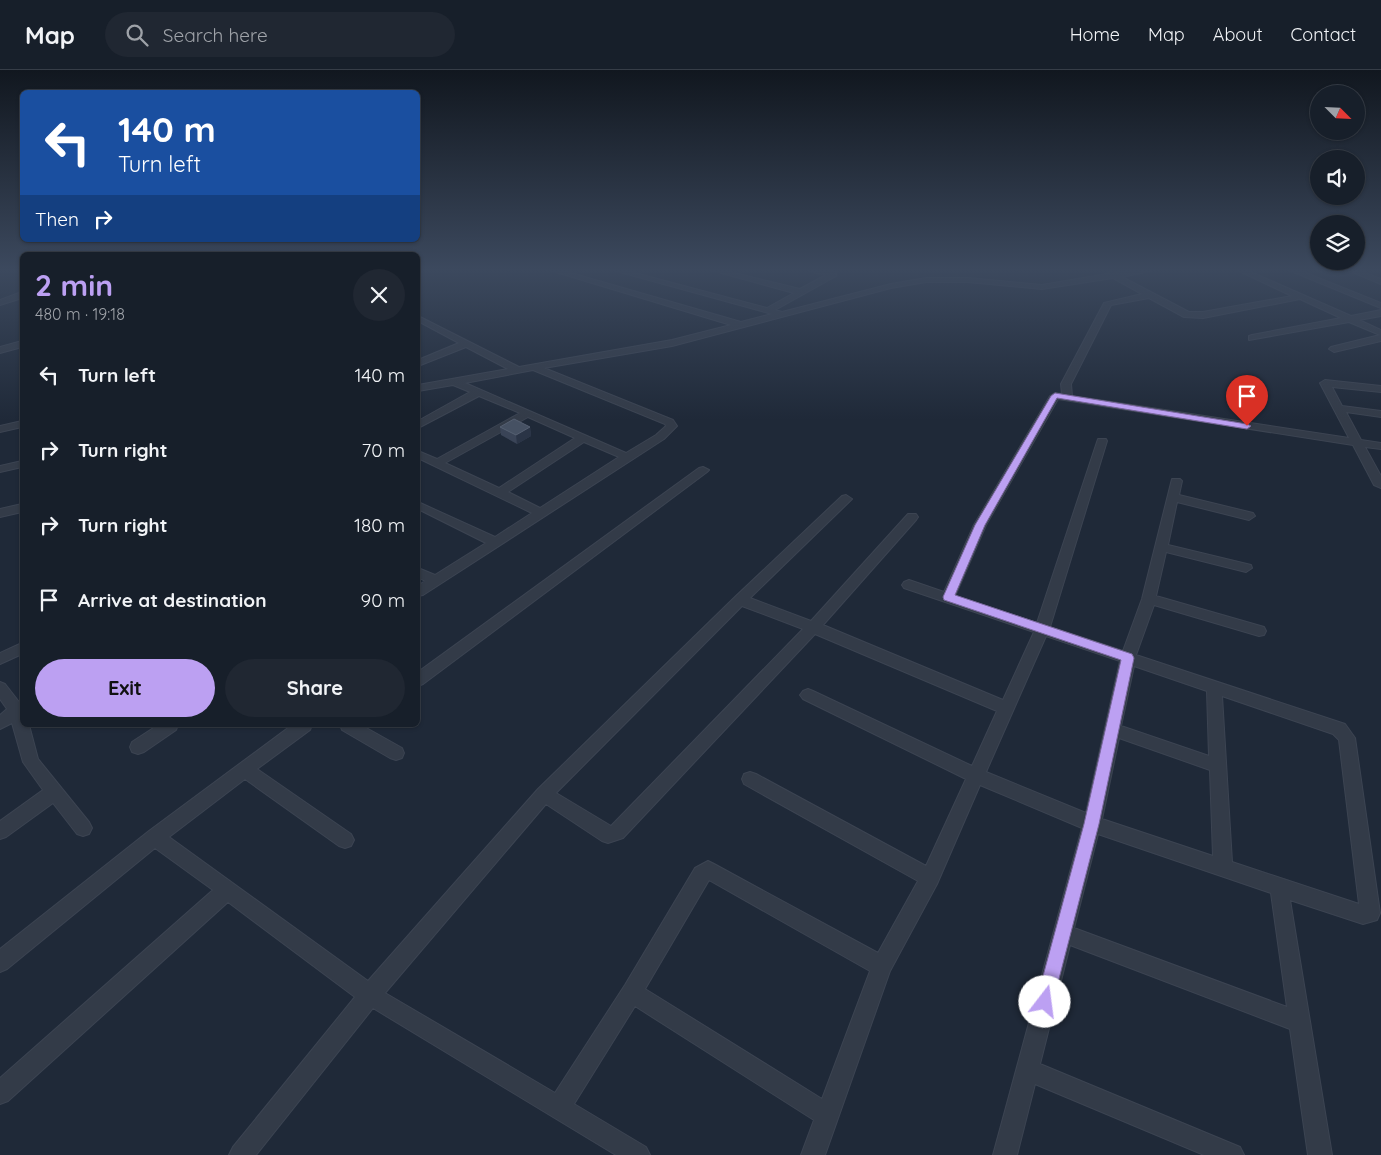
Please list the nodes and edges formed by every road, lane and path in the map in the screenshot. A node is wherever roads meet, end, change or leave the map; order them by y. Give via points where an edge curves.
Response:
1 (420, 320) edge
2 (724, 320) edge
3 (763, 320) edge
4 (1099, 320) edge
5 (1348, 320) edge
6 (1352, 320) edge
7 (742, 325) junction
8 (1381, 333) edge
9 (1252, 338) dead end
10 (1381, 338) edge
11 (467, 343) junction
12 (20, 345) edge
13 (1334, 349) dead end
14 (0, 350) edge
15 (420, 362) edge
16 (535, 368) junction
17 (519, 370) junction
18 (455, 382) junction
19 (420, 388) edge
20 (1381, 389) edge
21 (478, 392) junction
22 (1067, 398) junction
23 (1338, 408) junction
24 (528, 413) junction
25 (1381, 414) edge
26 (20, 424) edge
27 (420, 424) edge
28 (0, 429) edge
29 (584, 437) junction
30 (1102, 441) dead end
31 (1357, 442) junction
32 (1381, 446) edge
33 (420, 455) edge
34 (627, 457) junction
35 (437, 463) junction
36 (20, 464) edge
37 (0, 469) edge
38 (703, 470) dead end
39 (1176, 481) dead end
40 (1380, 485) edge
41 (499, 493) junction
42 (1173, 497) junction
43 (846, 500) dead end
44 (420, 506) edge
45 (20, 508) edge
46 (0, 513) edge
47 (541, 513) junction
48 (912, 516) dead end
49 (1249, 516) dead end
50 (495, 542) junction
51 (1161, 547) junction
52 (1246, 568) dead end
53 (420, 573) edge
54 (435, 581) junction
55 (909, 585) dead end
56 (420, 591) edge
57 (948, 597) junction
58 (1149, 599) junction
59 (740, 600) junction
60 (814, 627) junction
61 (1042, 629) junction
62 (1259, 631) dead end
63 (20, 649) edge
64 (1128, 658) junction
65 (0, 659) edge
66 (420, 679) edge
67 (1214, 686) junction
68 (0, 688) edge
69 (808, 695) dead end
70 (1007, 708) junction
71 (20, 709) edge
72 (0, 723) edge
73 (24, 727) edge
74 (167, 727) edge
75 (301, 727) edge
76 (351, 727) edge
77 (1112, 730) junction
78 (138, 747) dead end
79 (396, 753) dead end
80 (1218, 766) junction
81 (245, 770) junction
82 (977, 776) junction
83 (750, 779) dead end
84 (54, 792) junction
85 (544, 794) junction
86 (1092, 824) junction
87 (83, 828) dead end
88 (0, 831) edge
89 (154, 837) junction
90 (345, 840) dead end
91 (1223, 869) junction
92 (930, 878) junction
93 (1279, 887) junction
94 (227, 890) junction
95 (1063, 933) junction
96 (0, 962) edge
97 (882, 966) junction
98 (632, 992) junction
99 (370, 995) junction
100 (1299, 1022) junction
101 (1026, 1070) junction
102 (0, 1093) edge
103 (559, 1108) junction
104 (828, 1115) junction
105 (240, 1155) edge
106 (638, 1155) edge
107 (812, 1155) edge
108 (1005, 1155) edge
109 (1232, 1155) edge
110 (1320, 1155) edge

1 - 11 street
2 - 7 street
3 - 7 street
4 - 22 street via 1066,384
5 - 9 street
6 - 8 street
7 - 16 street via 672,343
10 - 13 street
11 - 15 street
11 - 17 street
12 - 14 street
16 - 17 street
16 - 34 street via 669,422 672,426 660,437
17 - 18 street
18 - 19 street
18 - 21 street
20 - 23 street via 1325,383
21 - 24 street
21 - 27 street
22 - 31 street
22 - 57 street via 1055,396 980,525
23 - 25 street
23 - 31 street
24 - 29 street
24 - 35 street
26 - 28 street
29 - 34 street
29 - 41 street
30 - 61 street
31 - 32 street
31 - 40 street
33 - 35 street
34 - 47 street
35 - 41 street
36 - 37 street
38 - 66 street
39 - 42 street
41 - 47 street
42 - 49 street
42 - 51 street
43 - 59 street
44 - 50 street
45 - 46 street
47 - 50 street
48 - 60 street
50 - 54 street
51 - 52 street
51 - 58 street
53 - 54 street
54 - 56 street
55 - 57 street
57 - 61 street
58 - 62 street
58 - 64 street
59 - 60 street
59 - 85 street
60 - 70 street
60 - 85 street via 617,832 608,835
61 - 64 street
61 - 70 street
63 - 65 street
64 - 67 street
64 - 77 street
67 - 80 street
67 - 93 street via 1339,729 1347,738 1370,913 1363,915
68 - 71 street
69 - 82 street
70 - 82 street
71 - 72 street
73 - 84 street via 31,762
74 - 78 street
75 - 81 street
76 - 79 street
77 - 80 street
77 - 86 street
80 - 91 street
81 - 89 street
81 - 90 street
82 - 86 street
82 - 92 street
83 - 92 street
84 - 87 street
84 - 88 street
85 - 99 street
86 - 91 street
86 - 95 street
89 - 94 street
89 - 96 street
91 - 93 street
92 - 97 street
93 - 100 street
94 - 99 street
94 - 102 street
95 - 100 street
95 - 101 street
97 - 98 street via 708,870 702,874
97 - 104 street
98 - 103 street
98 - 104 street
99 - 103 street
99 - 105 street
100 - 110 street
101 - 108 street
101 - 109 street
103 - 106 street
104 - 107 street

